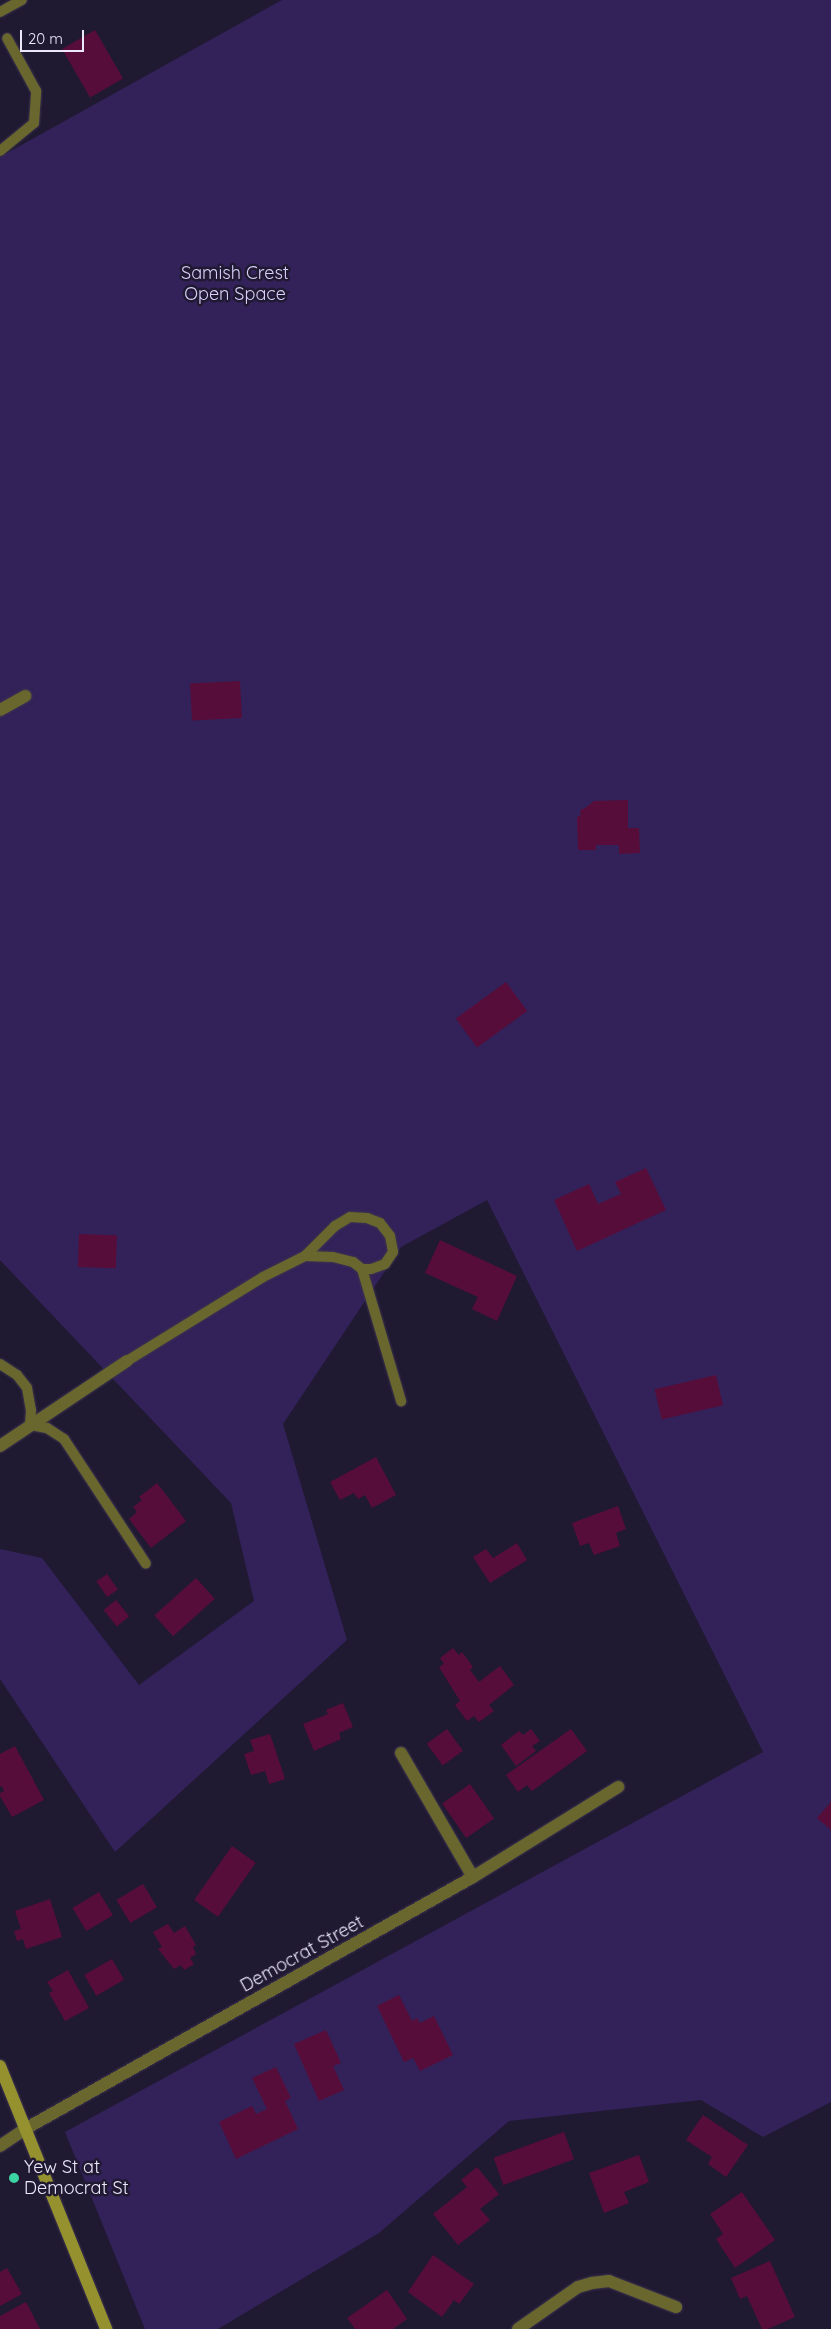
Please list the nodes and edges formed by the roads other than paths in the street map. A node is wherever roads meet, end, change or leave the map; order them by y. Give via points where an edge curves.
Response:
1 (22, 0) edge
2 (0, 12) edge
3 (7, 38) dead end
4 (0, 151) edge
5 (25, 696) dead end
6 (0, 710) edge
7 (305, 1256) junction
8 (362, 1269) junction
9 (127, 1361) joint
10 (0, 1364) edge
11 (401, 1401) dead end
12 (30, 1425) junction
13 (0, 1446) edge
14 (146, 1564) dead end
15 (401, 1753) dead end
16 (618, 1787) dead end
17 (473, 1877) junction
18 (0, 2066) edge
19 (25, 2129) junction
20 (0, 2146) edge
21 (676, 2307) dead end
22 (106, 2329) edge
23 (518, 2329) edge

1 - 2 lane
3 - 4 lane via 36,91 34,123
5 - 6 street
7 - 8 lane via 332,1257 352,1262
7 - 8 lane via 334,1226 350,1217 367,1218 380,1223 390,1236 393,1252 385,1264 371,1270
7 - 9 lane via 263,1277
8 - 11 lane
9 - 12 street
10 - 12 lane via 17,1375 27,1388
12 - 13 street
12 - 14 lane via 47,1428 64,1439
15 - 17 street
16 - 17 street, Democrat Street
17 - 19 street, Democrat Street
18 - 19 street
19 - 20 street, Democrat Street
19 - 22 street
21 - 23 street via 609,2281 592,2283 578,2287

